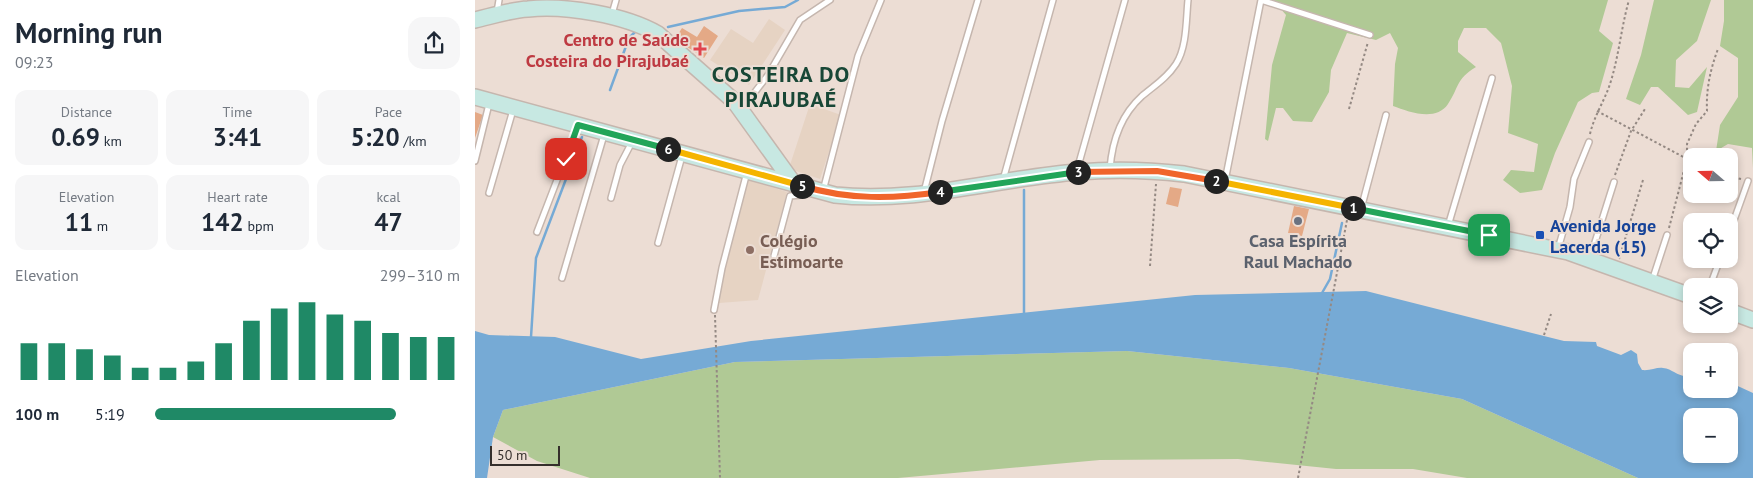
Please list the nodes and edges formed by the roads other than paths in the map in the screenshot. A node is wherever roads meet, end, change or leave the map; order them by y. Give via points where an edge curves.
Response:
1 (499, 0) edge
2 (616, 0) edge
3 (830, 0) edge
4 (881, 0) edge
5 (978, 0) edge
6 (1053, 0) edge
7 (1125, 0) edge
8 (1188, 0) edge
9 (1261, 0) edge
10 (545, 4) edge
11 (496, 15) junction
12 (611, 17) junction
13 (475, 20) edge
14 (1370, 34) road end
15 (1492, 78) dead end
16 (475, 96) edge
17 (490, 101) junction
18 (514, 107) junction
19 (742, 110) junction
20 (1387, 115) dead end
21 (578, 125) junction
22 (604, 132) junction
23 (634, 140) junction
24 (1589, 142) road end
25 (683, 153) junction
26 (475, 160) edge
27 (747, 171) junction
28 (1110, 171) junction
29 (1077, 172) junction
30 (1748, 181) road end
31 (1002, 182) junction
32 (1225, 182) junction
33 (1614, 182) road end
34 (794, 184) junction
35 (816, 190) junction
36 (489, 194) dead end
37 (924, 194) junction
38 (611, 198) dead end
39 (1355, 208) junction
40 (1737, 213) edge
41 (1448, 226) junction
42 (537, 232) dead end
43 (1667, 235) road end
44 (658, 244) dead end
45 (1558, 250) junction
46 (774, 256) dead end
47 (1590, 259) junction
48 (562, 278) dead end
49 (1651, 282) junction
50 (1683, 293) edge
51 (714, 310) road end
52 (1738, 314) edge
53 (1753, 320) edge

1 - 11 lane
2 - 12 lane
3 - 19 lane via 800,20 768,75
4 - 35 lane via 858,56
5 - 37 lane
6 - 31 lane
7 - 29 lane
8 - 28 lane via 1180,56 1169,74 1134,104 1121,125 1113,139
9 - 14 lane
9 - 32 lane
10 - 11 main road
10 - 12 main road
11 - 13 main road
12 - 19 main road via 639,24 658,34
15 - 41 lane
16 - 17 main road
17 - 18 main road
17 - 26 lane
18 - 21 main road
18 - 36 lane
19 - 34 main road
20 - 39 lane
21 - 22 main road
21 - 42 lane
22 - 23 main road
22 - 48 lane
23 - 25 main road
23 - 38 lane via 620,165
24 - 45 lane via 1574,179
25 - 27 main road
25 - 44 lane
27 - 34 main road
27 - 51 lane
28 - 29 main road
28 - 32 main road via 1157,171
29 - 31 main road
30 - 40 lane
31 - 37 main road
32 - 39 main road
33 - 47 lane
34 - 35 main road
35 - 37 main road via 859,198
35 - 46 lane via 790,196
39 - 41 main road
41 - 45 main road
43 - 49 lane
45 - 47 main road
47 - 49 main road
49 - 50 main road
52 - 53 main road

